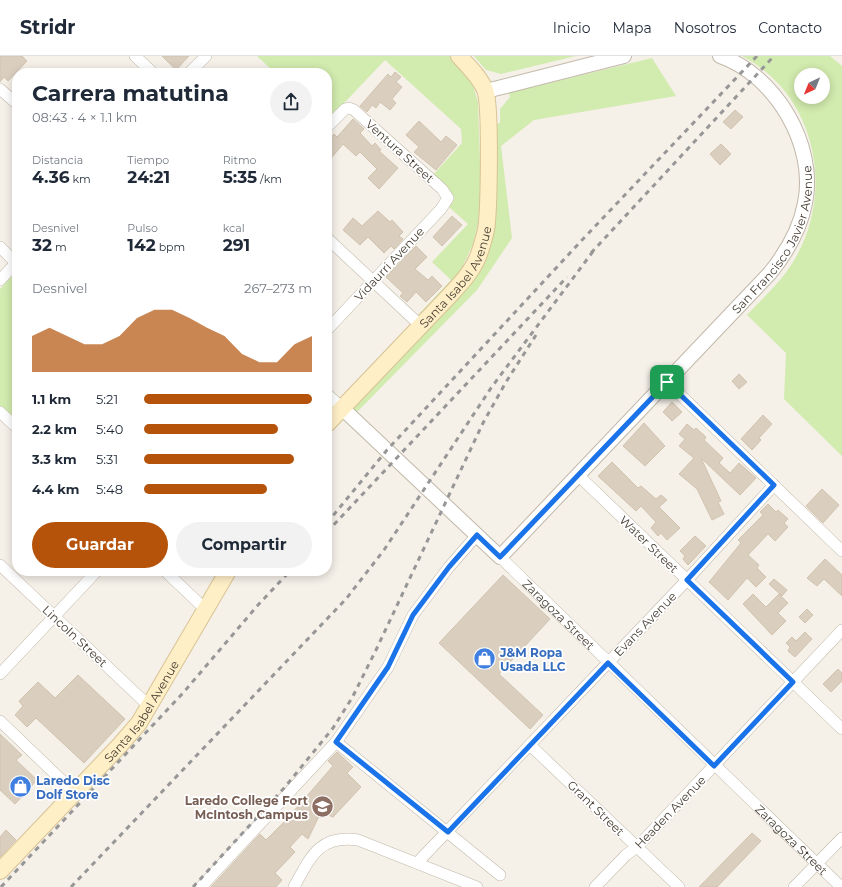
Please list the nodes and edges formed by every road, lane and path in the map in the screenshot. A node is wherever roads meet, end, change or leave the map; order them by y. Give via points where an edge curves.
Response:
1 (135, 56) edge
2 (206, 56) edge
3 (459, 56) edge
4 (624, 56) edge
5 (720, 56) edge
6 (148, 68) edge
7 (194, 68) edge
8 (0, 89) edge
9 (486, 91) junction
10 (12, 100) edge
11 (332, 122) edge
12 (448, 198) joint
13 (332, 243) edge
14 (0, 247) edge
15 (12, 258) edge
16 (12, 267) edge
17 (0, 280) edge
18 (373, 281) junction
19 (332, 325) edge
20 (421, 326) junction
21 (667, 382) junction
22 (332, 399) edge
23 (342, 408) junction
24 (0, 412) edge
25 (332, 419) edge
26 (12, 423) edge
27 (578, 475) junction
28 (774, 485) junction
29 (477, 535) junction
30 (842, 551) edge
31 (500, 557) junction
32 (0, 565) edge
33 (93, 576) edge
34 (170, 576) edge
35 (225, 576) edge
36 (687, 580) junction
37 (205, 609) junction
38 (54, 616) junction
39 (842, 630) edge
40 (608, 663) junction
41 (0, 674) edge
42 (793, 682) junction
43 (149, 706) junction
44 (0, 721) edge
45 (842, 729) edge
46 (336, 742) junction
47 (531, 746) junction
48 (714, 766) junction
49 (75, 793) junction
50 (448, 832) junction
51 (842, 838) edge
52 (637, 847) junction
53 (417, 863) junction
54 (816, 864) junction
55 (0, 871) edge
56 (500, 875) dead end
57 (201, 887) edge
58 (294, 887) edge
59 (477, 887) edge
60 (595, 887) edge
61 (679, 887) edge
62 (794, 887) edge
63 (840, 887) edge

1 - 6 street
2 - 7 street
3 - 9 main road
4 - 9 street
5 - 21 street, San Francisco Javier Avenue via 744,68 764,84 791,121 802,149 806,173 806,201 800,225 780,262
8 - 10 street
9 - 20 main road, Santa Isabel Avenue via 488,186 484,236 479,255 468,274
11 - 12 street, Ventura Street via 349,108 442,189
12 - 18 street, Vidaurri Avenue via 441,209
13 - 18 street
14 - 15 street
16 - 17 street
18 - 19 street, Vidaurri Avenue
18 - 20 street
20 - 23 main road, Santa Isabel Avenue
21 - 27 street, San Francisco Javier Avenue
21 - 28 street
22 - 23 street, Zaragoza Street
23 - 25 main road, Santa Isabel Avenue
23 - 29 street, Zaragoza Street
24 - 26 street
27 - 31 street, San Francisco Javier Avenue
27 - 36 street, Water Street
28 - 30 street
28 - 36 street, Evans Avenue
29 - 31 street, Zaragoza Street
29 - 46 street via 413,615 388,667
31 - 40 street, Zaragoza Street
32 - 38 street, Lincoln Street
33 - 38 street
34 - 37 street
35 - 37 main road, Santa Isabel Avenue
36 - 40 street, Evans Avenue
36 - 42 street, Water Street
37 - 43 main road, Santa Isabel Avenue
38 - 41 street
38 - 43 street, Lincoln Street
39 - 42 street, Headen Avenue
40 - 47 street, Evans Avenue
40 - 48 street, Zaragoza Street
42 - 45 street, Water Street
42 - 48 street, Headen Avenue
43 - 49 main road, Santa Isabel Avenue via 130,734
44 - 49 street
46 - 50 street
46 - 57 street
47 - 50 street, Evans Avenue
47 - 52 street, Grant Street
48 - 52 street, Headen Avenue
48 - 54 street, Zaragoza Street
49 - 55 main road, Santa Isabel Avenue
50 - 53 street, Evans Avenue
50 - 56 street
51 - 54 street
52 - 60 street, Headen Avenue
52 - 61 street, Grant Street
53 - 58 street via 358,840 335,840 316,850
53 - 59 street
54 - 62 street
54 - 63 street, Zaragoza Street

